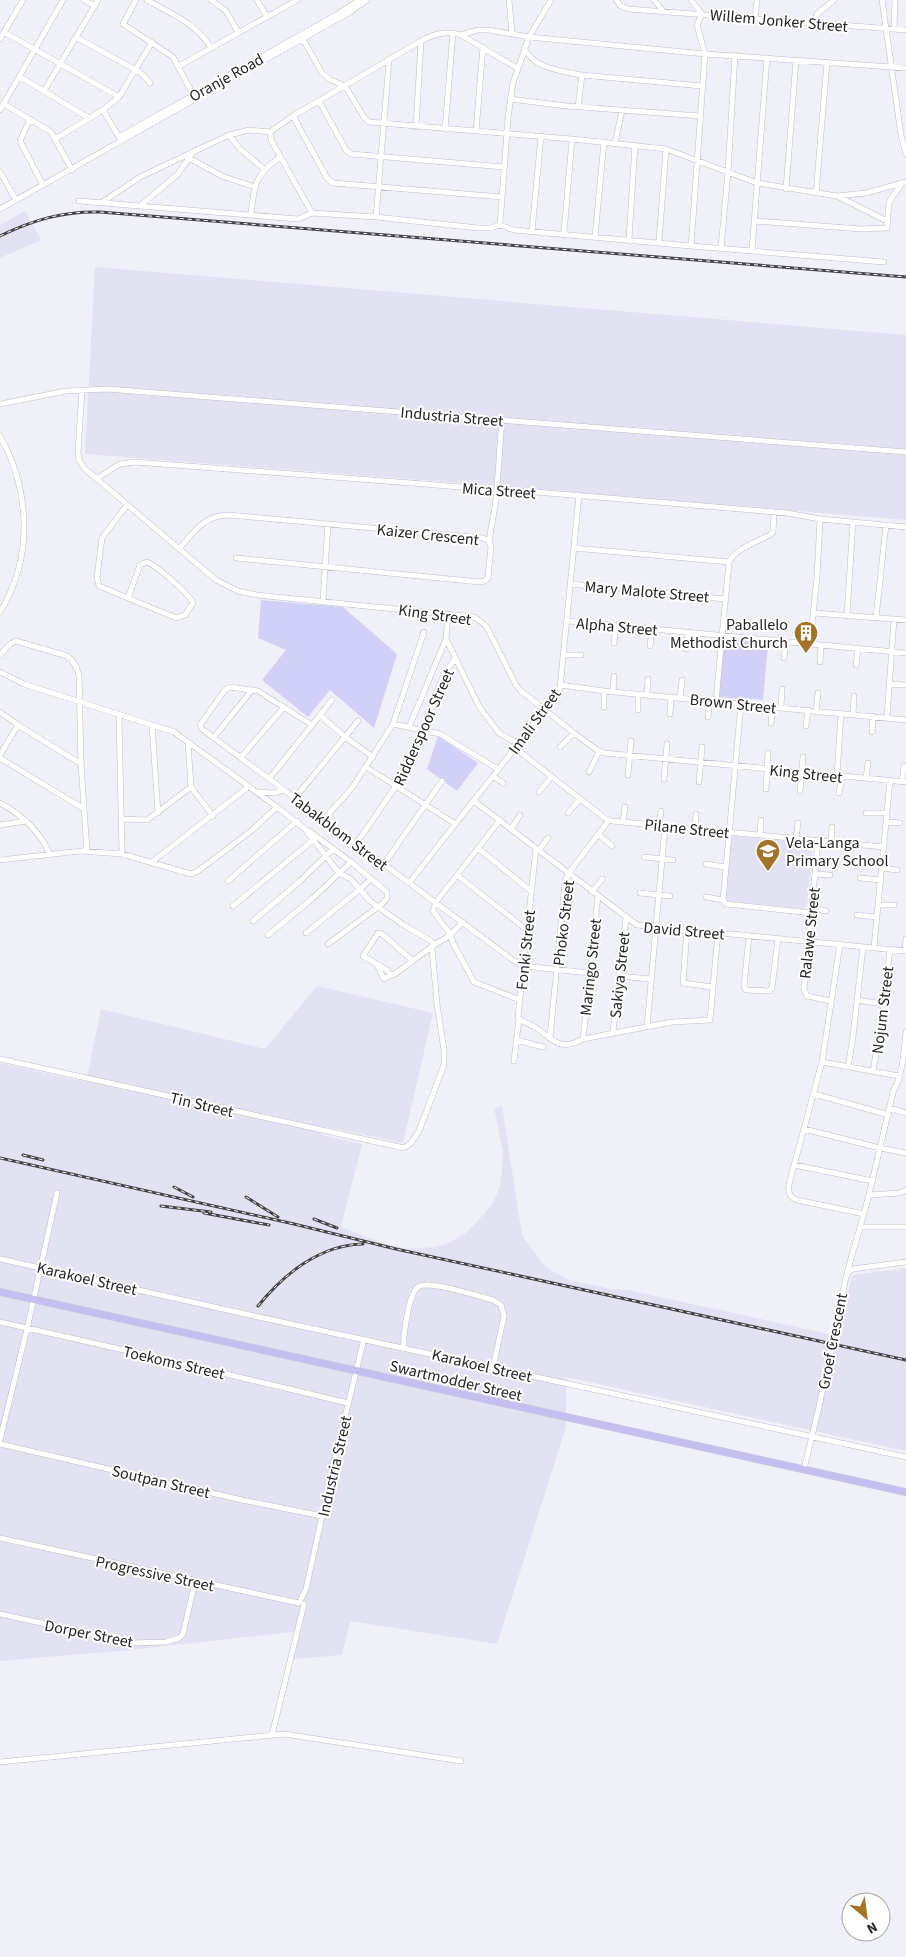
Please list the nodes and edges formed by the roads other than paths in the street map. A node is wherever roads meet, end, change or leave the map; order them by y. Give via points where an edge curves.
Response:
1 (22, 0) edge
2 (63, 0) edge
3 (84, 0) edge
4 (98, 0) edge
5 (136, 0) edge
6 (147, 0) edge
7 (211, 0) edge
8 (257, 0) edge
9 (296, 0) edge
10 (363, 0) edge
11 (509, 0) edge
12 (552, 0) edge
13 (616, 0) edge
14 (654, 0) edge
15 (691, 0) edge
16 (757, 0) edge
17 (834, 0) edge
18 (882, 0) edge
19 (894, 0) edge
20 (95, 6) junction
21 (664, 12) junction
22 (702, 14) junction
23 (267, 17) junction
24 (755, 18) junction
25 (814, 23) junction
26 (886, 29) junction
27 (894, 29) junction
28 (906, 30) edge
29 (4, 32) junction
30 (238, 32) junction
31 (453, 33) junction
32 (512, 34) junction
33 (461, 35) junction
34 (528, 37) junction
35 (76, 38) junction
36 (303, 38) junction
37 (0, 39) edge
38 (421, 41) junction
39 (152, 42) junction
40 (210, 48) junction
41 (483, 48) junction
42 (524, 48) junction
43 (36, 49) junction
44 (705, 54) junction
45 (735, 55) junction
46 (766, 58) junction
47 (796, 60) junction
48 (389, 61) junction
49 (827, 62) junction
50 (62, 63) junction
51 (179, 66) junction
52 (891, 66) junction
53 (517, 68) junction
54 (906, 68) edge
55 (137, 70) junction
56 (582, 75) junction
57 (20, 76) junction
58 (150, 83) dead end
59 (345, 86) junction
60 (702, 86) junction
61 (44, 91) junction
62 (119, 97) junction
63 (195, 97) junction
64 (510, 99) junction
65 (319, 101) junction
66 (4, 104) junction
67 (578, 106) junction
68 (0, 110) edge
69 (103, 110) junction
70 (622, 111) junction
71 (293, 116) junction
72 (700, 116) junction
73 (89, 118) junction
74 (30, 119) junction
75 (384, 124) junction
76 (416, 127) junction
77 (445, 129) junction
78 (476, 131) junction
79 (270, 132) junction
80 (507, 134) junction
81 (229, 135) junction
82 (541, 136) junction
83 (572, 138) junction
84 (55, 139) junction
85 (120, 139) junction
86 (604, 142) junction
87 (615, 143) junction
88 (635, 145) junction
89 (666, 149) junction
90 (194, 152) junction
91 (906, 154) edge
92 (381, 156) junction
93 (281, 157) junction
94 (190, 158) junction
95 (697, 161) junction
96 (504, 167) junction
97 (264, 169) junction
98 (72, 170) junction
99 (0, 172) edge
100 (728, 172) junction
101 (757, 183) junction
102 (904, 183) edge
103 (43, 185) junction
104 (255, 187) junction
105 (378, 187) junction
106 (786, 189) junction
107 (816, 193) junction
108 (837, 196) junction
109 (502, 197) junction
110 (16, 200) junction
111 (79, 201) dead end
112 (101, 203) junction
113 (140, 206) junction
114 (0, 209) edge
115 (312, 213) junction
116 (251, 214) junction
117 (376, 217) junction
118 (755, 221) junction
119 (887, 221) junction
120 (500, 225) junction
121 (532, 231) junction
122 (564, 234) junction
123 (595, 236) junction
124 (629, 240) junction
125 (659, 242) junction
126 (691, 246) junction
127 (721, 248) junction
128 (752, 250) junction
129 (884, 262) dead end
130 (82, 390) junction
131 (12, 402) junction
132 (0, 404) edge
133 (0, 409) edge
134 (502, 420) junction
135 (0, 436) edge
136 (906, 452) edge
137 (96, 479) junction
138 (496, 493) junction
139 (580, 496) junction
140 (128, 505) junction
141 (774, 512) junction
142 (820, 519) junction
143 (853, 522) junction
144 (328, 524) junction
145 (886, 525) junction
146 (906, 527) edge
147 (490, 541) junction
148 (574, 548) junction
149 (179, 549) junction
150 (236, 558) dead end
151 (729, 562) junction
152 (324, 567) junction
153 (570, 584) junction
154 (128, 598) junction
155 (725, 599) junction
156 (322, 601) junction
157 (0, 612) edge
158 (814, 613) junction
159 (448, 614) junction
160 (847, 615) junction
161 (876, 618) junction
162 (894, 619) junction
163 (906, 620) edge
164 (568, 621) junction
165 (616, 626) junction
166 (652, 629) junction
167 (424, 632) dead end
168 (688, 632) junction
169 (722, 636) junction
170 (446, 639) junction
171 (786, 642) junction
172 (614, 643) dead end
173 (810, 644) junction
174 (821, 645) junction
175 (650, 646) dead end
176 (686, 649) dead end
177 (858, 649) junction
178 (891, 652) junction
179 (906, 653) edge
180 (0, 655) edge
181 (564, 655) junction
182 (581, 655) dead end
183 (784, 658) dead end
184 (455, 659) junction
185 (820, 662) dead end
186 (856, 665) dead end
187 (0, 672) edge
188 (614, 676) dead end
189 (648, 679) dead end
190 (682, 680) dead end
191 (889, 684) junction
192 (561, 685) junction
193 (906, 685) edge
194 (782, 689) dead end
195 (252, 690) junction
196 (604, 691) junction
197 (613, 692) junction
198 (818, 693) dead end
199 (638, 694) junction
200 (647, 695) junction
201 (854, 696) dead end
202 (671, 697) junction
203 (680, 698) junction
204 (332, 700) dead end
205 (713, 700) junction
206 (80, 702) junction
207 (741, 704) junction
208 (604, 707) dead end
209 (773, 707) junction
210 (284, 708) junction
211 (544, 708) junction
212 (780, 708) junction
213 (638, 710) dead end
214 (808, 710) junction
215 (816, 711) junction
216 (0, 712) edge
217 (840, 713) junction
218 (670, 714) dead end
219 (853, 714) junction
220 (119, 715) junction
221 (320, 715) junction
222 (873, 716) junction
223 (708, 717) dead end
224 (887, 717) junction
225 (906, 720) edge
226 (358, 721) dead end
227 (771, 723) dead end
228 (393, 724) junction
229 (152, 725) junction
230 (312, 725) junction
231 (18, 726) junction
232 (806, 726) dead end
233 (409, 727) junction
234 (424, 730) junction
235 (872, 732) dead end
236 (574, 733) junction
237 (214, 737) junction
238 (345, 737) junction
239 (631, 741) dead end
240 (188, 742) junction
241 (667, 744) dead end
242 (516, 746) junction
243 (560, 746) dead end
244 (702, 748) dead end
245 (599, 752) junction
246 (768, 754) dead end
247 (630, 756) junction
248 (0, 757) edge
249 (241, 757) junction
250 (373, 757) junction
251 (804, 757) dead end
252 (666, 759) junction
253 (701, 762) junction
254 (868, 763) dead end
255 (81, 764) junction
256 (736, 766) junction
257 (904, 766) dead end
258 (366, 767) junction
259 (498, 769) junction
260 (767, 769) junction
261 (589, 772) dead end
262 (802, 772) junction
263 (628, 775) dead end
264 (493, 776) junction
265 (839, 776) junction
266 (551, 777) junction
267 (664, 778) dead end
268 (866, 778) junction
269 (270, 779) junction
270 (442, 781) dead end
271 (890, 781) junction
272 (699, 782) dead end
273 (904, 782) edge
274 (503, 783) dead end
275 (398, 786) junction
276 (191, 787) junction
277 (248, 787) junction
278 (766, 788) dead end
279 (284, 790) junction
280 (800, 791) dead end
281 (254, 792) junction
282 (539, 792) dead end
283 (838, 793) dead end
284 (295, 798) junction
285 (580, 799) junction
286 (474, 800) junction
287 (0, 803) edge
288 (425, 805) junction
289 (625, 807) dead end
290 (277, 808) junction
291 (84, 809) junction
292 (661, 810) dead end
293 (158, 813) junction
294 (568, 813) dead end
295 (866, 813) dead end
296 (887, 813) junction
297 (696, 814) dead end
298 (520, 815) dead end
299 (212, 816) junction
300 (121, 819) junction
301 (323, 820) junction
302 (500, 820) junction
303 (609, 820) junction
304 (761, 820) dead end
305 (26, 821) junction
306 (297, 822) junction
307 (623, 822) junction
308 (886, 822) junction
309 (454, 823) junction
310 (798, 823) dead end
311 (900, 823) dead end
312 (0, 825) edge
313 (662, 826) junction
314 (832, 827) dead end
315 (304, 828) junction
316 (512, 829) junction
317 (695, 829) junction
318 (730, 832) junction
319 (598, 834) junction
320 (760, 835) junction
321 (548, 838) dead end
322 (796, 838) junction
323 (313, 840) junction
324 (818, 841) junction
325 (831, 843) junction
326 (356, 844) junction
327 (612, 846) dead end
328 (884, 847) junction
329 (333, 849) junction
330 (479, 849) junction
331 (538, 849) junction
332 (87, 851) junction
333 (50, 854) junction
334 (122, 854) junction
335 (325, 857) junction
336 (644, 857) dead end
337 (661, 859) junction
338 (0, 860) edge
339 (674, 860) dead end
340 (152, 862) junction
341 (351, 862) junction
342 (384, 864) junction
343 (706, 864) dead end
344 (726, 867) junction
345 (882, 868) junction
346 (897, 870) dead end
347 (339, 873) junction
348 (568, 874) junction
349 (815, 874) junction
350 (830, 875) dead end
351 (458, 876) junction
352 (860, 878) dead end
353 (371, 879) junction
354 (602, 879) dead end
355 (881, 880) junction
356 (228, 881) dead end
357 (409, 882) junction
358 (359, 890) junction
359 (531, 891) junction
360 (592, 892) junction
361 (640, 893) dead end
362 (658, 895) junction
363 (598, 896) junction
364 (670, 896) dead end
365 (706, 897) dead end
366 (723, 900) junction
367 (436, 902) junction
368 (878, 905) junction
369 (894, 905) dead end
370 (233, 906) dead end
371 (377, 907) junction
372 (812, 910) junction
373 (826, 911) dead end
374 (857, 915) dead end
375 (877, 917) junction
376 (626, 918) junction
377 (253, 921) dead end
378 (462, 922) junction
379 (655, 927) junction
380 (527, 930) junction
381 (687, 930) junction
382 (306, 933) dead end
383 (718, 933) junction
384 (450, 934) junction
385 (268, 935) dead end
386 (749, 936) junction
387 (778, 939) junction
388 (906, 939) edge
389 (808, 941) junction
390 (328, 944) dead end
391 (840, 944) junction
392 (434, 945) junction
393 (862, 947) junction
394 (874, 948) junction
395 (890, 949) junction
396 (906, 951) edge
397 (413, 961) junction
398 (524, 966) junction
399 (557, 970) junction
400 (589, 973) junction
401 (620, 976) junction
402 (650, 979) junction
403 (712, 987) junction
404 (520, 1000) junction
405 (857, 1000) junction
406 (831, 1001) junction
407 (883, 1004) junction
408 (519, 1019) junction
409 (647, 1027) junction
410 (613, 1032) junction
411 (906, 1032) edge
412 (548, 1037) junction
413 (583, 1038) junction
414 (516, 1040) junction
415 (906, 1044) edge
416 (543, 1047) dead end
417 (0, 1059) edge
418 (514, 1061) dead end
419 (822, 1062) junction
420 (848, 1066) junction
421 (873, 1071) junction
422 (899, 1078) junction
423 (906, 1081) edge
424 (814, 1094) junction
425 (890, 1108) junction
426 (906, 1113) edge
427 (889, 1115) junction
428 (804, 1129) junction
429 (880, 1148) junction
430 (906, 1153) edge
431 (794, 1165) junction
432 (873, 1182) junction
433 (906, 1190) edge
434 (57, 1193) dead end
435 (869, 1195) junction
436 (864, 1214) junction
437 (861, 1227) junction
438 (906, 1227) edge
439 (0, 1259) edge
440 (906, 1262) edge
441 (40, 1268) junction
442 (847, 1273) junction
443 (0, 1292) edge
444 (33, 1300) junction
445 (0, 1322) edge
446 (28, 1329) junction
447 (364, 1339) junction
448 (403, 1347) junction
449 (493, 1368) junction
450 (356, 1371) junction
451 (348, 1403) junction
452 (812, 1437) junction
453 (0, 1440) edge
454 (0, 1444) edge
455 (906, 1457) edge
456 (804, 1469) junction
457 (906, 1492) edge
458 (322, 1516) junction
459 (0, 1538) edge
460 (195, 1582) junction
461 (305, 1594) joint
462 (304, 1604) dead end
463 (0, 1614) edge
464 (272, 1735) junction
465 (461, 1761) dead end
466 (0, 1762) edge

1 - 29 street
2 - 43 street
3 - 20 street
4 - 20 street
5 - 39 street via 123,24
6 - 40 street via 197,30
7 - 30 street via 226,11
8 - 23 street
9 - 23 street
10 - 36 street via 350,12
10 - 63 street, Oranje Road
11 - 32 street
12 - 34 street
13 - 21 street, Willem Jonker Street via 628,9
14 - 21 street
15 - 22 street
16 - 24 street
17 - 25 street via 817,14
18 - 26 street
19 - 27 street
20 - 35 street
21 - 22 street, Willem Jonker Street
22 - 24 street, Willem Jonker Street
22 - 44 street via 697,25
23 - 30 street
24 - 25 street, Willem Jonker Street
25 - 26 street, Willem Jonker Street
26 - 27 street, Willem Jonker Street
26 - 52 street
27 - 28 street, Willem Jonker Street
29 - 37 street
29 - 43 street
30 - 40 street
31 - 33 street
31 - 38 street via 438,34
31 - 77 street
32 - 33 street via 478,30
32 - 34 street
33 - 41 street
34 - 42 street
34 - 44 street
35 - 50 street
35 - 55 street
36 - 59 street via 322,73
36 - 63 street
38 - 48 street
38 - 76 street
39 - 51 street via 167,51
39 - 55 street
40 - 51 street
41 - 53 street
41 - 78 street
42 - 53 street
42 - 56 street via 540,65
43 - 50 street
43 - 57 street
44 - 45 street
44 - 60 street
45 - 46 street
45 - 100 street
46 - 47 street
46 - 101 street
47 - 49 street
47 - 106 street
48 - 59 street
48 - 75 street
49 - 52 street
49 - 107 street
50 - 61 street
50 - 62 street
51 - 63 street
52 - 54 street
52 - 91 street
53 - 64 street
55 - 58 street
55 - 62 street
56 - 60 street
56 - 67 street
57 - 61 street
57 - 66 street
59 - 65 street
59 - 75 street via 367,121
60 - 72 street
61 - 73 street
62 - 69 street
63 - 85 street
64 - 67 street
64 - 80 street
65 - 71 street
65 - 92 street via 348,152
66 - 68 street
66 - 74 street
67 - 70 street
69 - 73 street
69 - 85 street
70 - 72 street
70 - 87 street
71 - 79 street
71 - 105 street via 329,182
72 - 95 street
73 - 84 street
74 - 84 street
74 - 103 street via 20,141
75 - 76 street
75 - 92 street
76 - 77 street
77 - 78 street
78 - 80 street
79 - 81 street via 249,130
79 - 93 street
80 - 82 street
80 - 96 street
81 - 90 street
81 - 97 street
82 - 83 street
82 - 121 street
83 - 86 street
83 - 122 street
84 - 98 street
85 - 98 street
86 - 87 street
86 - 123 street
87 - 88 street
88 - 89 street
88 - 124 street
89 - 95 street
89 - 125 street
90 - 94 street
90 - 112 street via 140,177
92 - 96 street
92 - 105 street
93 - 97 street
93 - 115 street
94 - 104 street via 222,176
94 - 113 street via 178,174
95 - 100 street
95 - 126 street
96 - 109 street
97 - 104 street
98 - 103 street
99 - 110 street
100 - 101 street
100 - 127 street
101 - 106 street
101 - 118 street
102 - 108 street via 866,193
102 - 119 street via 889,202
103 - 110 street
104 - 116 street
105 - 109 street
105 - 117 street
106 - 107 street
107 - 108 street
108 - 119 street
109 - 120 street
110 - 114 street
111 - 112 street
112 - 113 street
113 - 116 street
115 - 116 street via 298,219
115 - 117 street
117 - 120 street via 478,228
118 - 119 street via 868,229 887,228
118 - 128 street
120 - 121 street
121 - 122 street
122 - 123 street
123 - 124 street
124 - 125 street
125 - 126 street
126 - 127 street
127 - 128 street
128 - 129 street
130 - 131 street, Industria Street
130 - 134 street, Industria Street via 116,389
130 - 137 street, King Street via 78,455
131 - 132 street, Industria Street
131 - 133 street
134 - 136 street, Industria Street
134 - 138 street
135 - 157 street via 18,477 25,522 18,571
137 - 138 street, Mica Street via 120,464 135,462 472,488
137 - 140 street, King Street
138 - 139 street, Mica Street via 523,491
138 - 147 street
139 - 141 street, Mica Street
139 - 148 street, Imali Street
140 - 149 street, King Street
140 - 154 street via 102,538 97,577 101,588
141 - 142 street, Mica Street
141 - 151 street via 771,534 744,547
142 - 143 street, Mica Street
142 - 158 street
143 - 145 street, Mica Street
143 - 160 street
144 - 147 street, Kaizer Crescent
144 - 149 street, Kaizer Crescent via 222,515 200,524
144 - 152 street
145 - 146 street, Mica Street
145 - 161 street
147 - 152 street, Kaizer Crescent via 488,576 483,582
148 - 151 street
148 - 153 street, Imali Street
149 - 156 street, King Street via 216,580 238,591
150 - 152 street, Kaizer Crescent
151 - 155 street
152 - 156 street
153 - 155 street, Mary Malote Street
153 - 164 street, Imali Street
154 - 154 street via 176,618 186,615 192,603 191,598 147,562 140,565
155 - 169 street
156 - 159 street, King Street
158 - 160 street
158 - 173 street
159 - 170 street
159 - 211 street, King Street via 474,617 484,624 518,688
160 - 161 street
161 - 162 street
162 - 163 street
162 - 178 street
164 - 165 street, Alpha Street
164 - 181 street, Imali Street
165 - 166 street, Alpha Street
165 - 172 street
166 - 168 street, Alpha Street
166 - 175 street
167 - 228 street
168 - 169 street, Alpha Street
168 - 176 street
169 - 171 street, Alpha Street
169 - 205 street
170 - 184 street, Pilane Street
170 - 233 street
171 - 173 street, Alpha Street
171 - 183 street
173 - 174 street, Alpha Street
174 - 177 street, Alpha Street
174 - 185 street
177 - 178 street, Alpha Street
177 - 186 street
178 - 179 street, Alpha Street
178 - 191 street
180 - 206 street via 16,642 67,656 77,667
181 - 182 street
181 - 192 street, Imali Street
184 - 234 street, Ridderspoor Street via 444,674
184 - 242 street, Pilane Street via 491,724
187 - 206 street via 24,684
188 - 197 street
189 - 200 street
190 - 203 street
191 - 193 street
191 - 224 street
192 - 196 street, Brown Street
192 - 211 street, Imali Street
194 - 212 street
195 - 210 street
195 - 237 street
195 - 237 street, Tabakblom Street via 227,688 200,725
196 - 197 street, Brown Street
196 - 208 street
197 - 199 street, Brown Street
198 - 215 street
199 - 200 street, Brown Street
199 - 213 street
200 - 202 street, Brown Street
201 - 219 street
202 - 203 street, Brown Street
202 - 218 street
203 - 205 street, Brown Street
204 - 221 street
205 - 207 street, Brown Street
205 - 223 street
206 - 220 street
206 - 255 street
207 - 209 street, Brown Street
207 - 256 street
209 - 212 street, Brown Street
209 - 227 street
210 - 230 street
210 - 249 street
211 - 236 street, King Street
211 - 242 street, Imali Street
212 - 214 street, Brown Street
214 - 215 street, Brown Street
214 - 232 street
215 - 217 street, Brown Street
216 - 231 street
217 - 219 street, Brown Street
217 - 265 street
219 - 222 street, Brown Street
220 - 229 street
220 - 300 street
221 - 230 street
221 - 238 street
222 - 224 street, Brown Street
222 - 235 street
224 - 225 street, Brown Street
226 - 238 street
228 - 233 street
228 - 250 street
229 - 240 street via 170,729
229 - 293 street
230 - 269 street
231 - 248 street
231 - 255 street
233 - 234 street
234 - 259 street via 445,736
234 - 275 street, Ridderspoor Street
236 - 243 street
236 - 245 street, King Street
237 - 249 street, Tabakblom Street
238 - 250 street
238 - 284 street
239 - 247 street
240 - 276 street
240 - 277 street
241 - 252 street
242 - 259 street, Imali Street
242 - 266 street, Pilane Street
244 - 253 street
245 - 247 street, King Street
245 - 261 street
246 - 260 street
247 - 252 street, King Street
247 - 263 street
248 - 291 street
249 - 269 street, Tabakblom Street
250 - 258 street
251 - 262 street
252 - 253 street, King Street
252 - 267 street
253 - 256 street, King Street
253 - 272 street
254 - 268 street
255 - 291 street
256 - 260 street, King Street
256 - 318 street
257 - 273 street
258 - 275 street
258 - 301 street
259 - 264 street, Imali Street
260 - 262 street, King Street
260 - 278 street
262 - 265 street, King Street
262 - 280 street
264 - 274 street
264 - 286 street, Imali Street
265 - 268 street, King Street
265 - 283 street
266 - 282 street
266 - 285 street, Pilane Street
268 - 271 street, King Street
269 - 279 street, Tabakblom Street
270 - 288 street
271 - 273 street, King Street
271 - 296 street
275 - 288 street
275 - 326 street, Ridderspoor Street
276 - 293 street
276 - 299 street
277 - 281 street
277 - 299 street
279 - 281 street
279 - 284 street, Tabakblom Street
281 - 290 street
284 - 301 street, Tabakblom Street
285 - 294 street
285 - 303 street, Pilane Street
286 - 302 street, David Street
286 - 309 street, Imali Street
287 - 305 street
288 - 309 street
288 - 342 street
289 - 307 street
290 - 306 street
290 - 340 street via 194,873 184,874
291 - 332 street
292 - 313 street
293 - 300 street via 145,821
295 - 296 street
296 - 308 street
297 - 317 street
298 - 316 street
299 - 340 street
300 - 334 street
301 - 326 street, Tabakblom Street
302 - 316 street, David Street
302 - 330 street
303 - 307 street, Pilane Street
303 - 319 street, Phoko Street
304 - 320 street
305 - 312 street
305 - 333 street via 39,834
306 - 315 street
306 - 356 street
307 - 313 street, Pilane Street
308 - 311 street
308 - 328 street
309 - 357 street, Imali Street
310 - 322 street
313 - 317 street, Pilane Street
313 - 337 street
314 - 325 street
315 - 323 street
315 - 329 street
316 - 331 street, David Street
317 - 318 street, Pilane Street
318 - 320 street, Pilane Street
318 - 344 street
319 - 327 street
319 - 348 street, Phoko Street
320 - 322 street, Pilane Street
321 - 331 street
322 - 324 street, Pilane Street
323 - 335 street
323 - 370 street
324 - 325 street, Pilane Street
324 - 349 street, Ralawe Street
325 - 328 street, Pilane Street
326 - 342 street, Tabakblom Street
328 - 345 street
329 - 335 street
329 - 341 street
330 - 351 street
330 - 359 street
331 - 348 street, David Street
331 - 359 street, Fonki Street
332 - 333 street
332 - 334 street
333 - 338 street
334 - 340 street
335 - 347 street
335 - 377 street
336 - 337 street
337 - 339 street
337 - 362 street
341 - 347 street
341 - 353 street
342 - 357 street, Tabakblom Street
343 - 344 street
344 - 366 street
345 - 346 street
345 - 355 street
347 - 358 street via 351,879
347 - 385 street
348 - 360 street, David Street
348 - 399 street, Phoko Street via 564,885
349 - 350 street
349 - 372 street, Ralawe Street
351 - 367 street
351 - 380 street
352 - 355 street
353 - 358 street
353 - 371 street via 386,892 387,898
354 - 360 street
355 - 368 street
357 - 367 street, Tabakblom Street
358 - 371 street
358 - 382 street
359 - 380 street, Fonki Street
360 - 363 street, David Street
361 - 362 street
362 - 364 street
362 - 379 street
363 - 376 street, David Street
363 - 400 street, Maringo Street
365 - 366 street
366 - 372 street via 726,904
367 - 378 street, Tabakblom Street
367 - 384 street via 433,914
368 - 369 street
368 - 375 street
371 - 390 street
371 - 392 street
372 - 373 street
372 - 389 street, Ralawe Street
374 - 375 street
375 - 394 street
376 - 379 street, David Street via 637,926
376 - 401 street, Sakiya Street
378 - 384 street
378 - 398 street, Tabakblom Street
379 - 381 street, David Street
379 - 402 street
380 - 398 street, Fonki Street
381 - 383 street, David Street
381 - 403 street via 683,983
383 - 386 street, David Street
383 - 403 street
384 - 392 street
384 - 404 street via 474,982
386 - 387 street, David Street
386 - 387 street via 744,987 762,992 770,990
387 - 389 street, David Street
388 - 396 street
389 - 391 street, David Street
389 - 406 street, Ralawe Street via 805,995
391 - 393 street, David Street
391 - 406 street
392 - 397 street
392 - 417 street, Tin Street via 444,1065 419,1131 404,1148
393 - 394 street, David Street
393 - 405 street
394 - 395 street, David Street
395 - 396 street, David Street
395 - 407 street, Nojum Street
397 - 397 street via 391,975 363,956 378,933
398 - 399 street
398 - 404 street, Fonki Street
399 - 400 street
399 - 412 street, Phoko Street
400 - 413 street, Maringo Street
401 - 402 street
401 - 410 street, Sakiya Street
402 - 409 street
403 - 409 street via 710,1020
404 - 408 street, Fonki Street
405 - 407 street
405 - 420 street
406 - 419 street
407 - 421 street, Nojum Street
408 - 412 street
408 - 414 street, Fonki Street
409 - 410 street
410 - 413 street
411 - 415 street
412 - 413 street via 564,1045
414 - 416 street
414 - 418 street, Fonki Street
415 - 422 street
419 - 420 street
419 - 424 street
420 - 421 street
421 - 422 street
422 - 423 street
422 - 425 street
424 - 427 street
424 - 428 street
425 - 426 street
425 - 427 street
427 - 429 street
428 - 429 street
428 - 431 street
429 - 430 street
429 - 432 street
431 - 432 street
431 - 436 street via 789,1189 794,1199
432 - 435 street
433 - 435 street
434 - 441 street
435 - 436 street
436 - 437 street
437 - 438 street
437 - 442 street
439 - 441 street, Karakoel Street
440 - 442 street, Groef Crescent via 853,1269
441 - 444 street
441 - 447 street, Karakoel Street
442 - 452 street, Groef Crescent
443 - 444 main road, Swartmodder Street
444 - 446 street
444 - 450 main road, Swartmodder Street
445 - 446 street, Toekoms Street
446 - 451 street, Toekoms Street
446 - 453 street
447 - 448 street, Karakoel Street
447 - 450 street, Industria Street
448 - 449 street, Karakoel Street
448 - 449 street via 411,1301 422,1285 494,1300 501,1305 504,1316
449 - 452 street, Karakoel Street
450 - 451 street, Industria Street
450 - 456 main road, Swartmodder Street
451 - 458 street, Industria Street
452 - 455 street, Karakoel Street
452 - 456 street, Groef Crescent
454 - 458 street, Soutpan Street
456 - 457 main road, Swartmodder Street
458 - 461 street, Industria Street
459 - 460 street, Progressive Street
460 - 461 street, Progressive Street via 296,1603
460 - 463 street, Dorper Street via 182,1634 166,1642 132,1643
462 - 464 street
464 - 465 street via 292,1734
464 - 466 street

